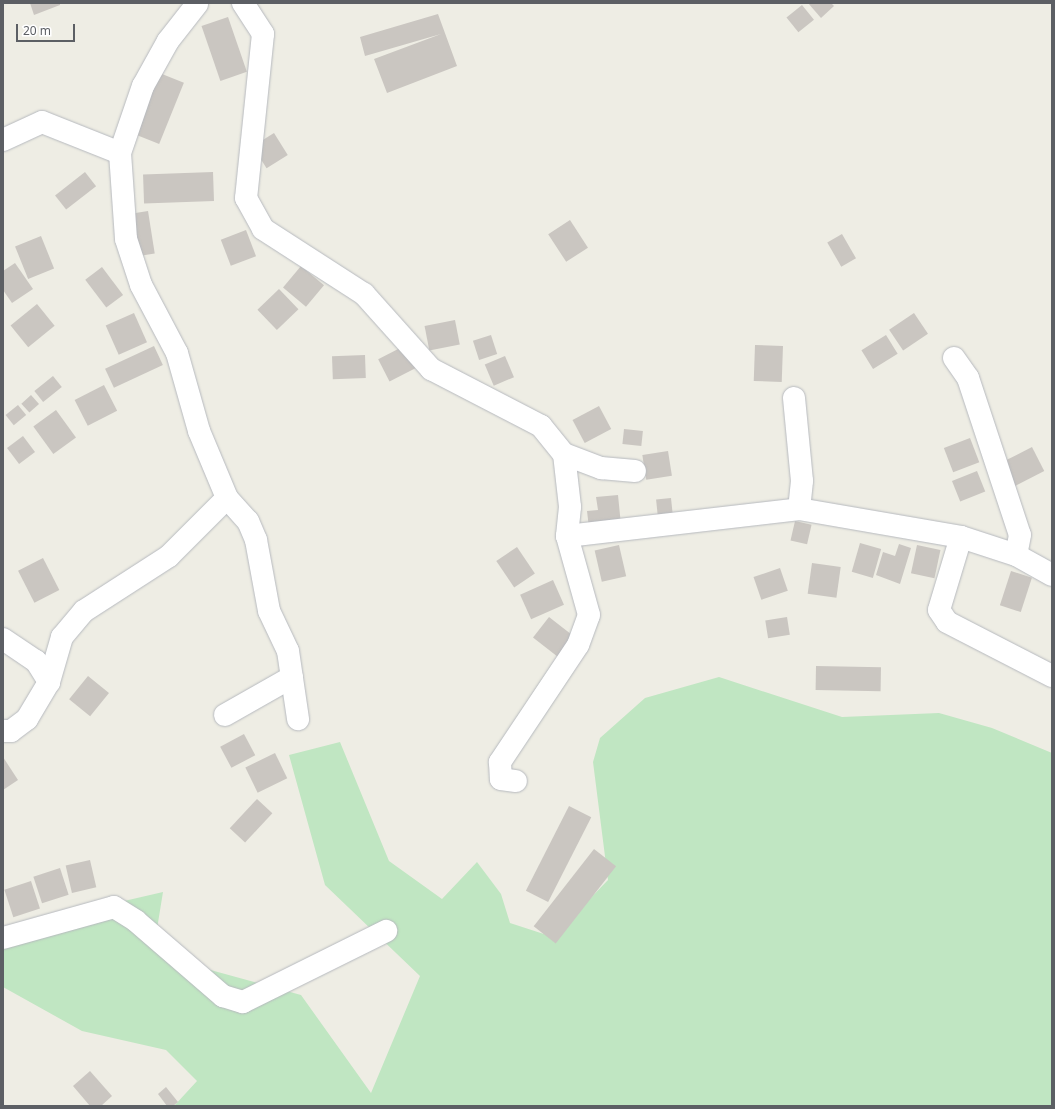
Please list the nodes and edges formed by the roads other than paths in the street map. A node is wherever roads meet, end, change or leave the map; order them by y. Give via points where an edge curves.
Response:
1 (199, 3) edge
2 (243, 3) edge
3 (3, 140) edge
4 (120, 153) junction
5 (954, 358) dead end
6 (794, 398) dead end
7 (564, 454) junction
8 (635, 471) dead end
9 (227, 498) junction
10 (799, 509) junction
11 (567, 536) junction
12 (961, 538) junction
13 (1016, 555) junction
14 (1052, 576) edge
15 (3, 639) edge
16 (1052, 676) edge
17 (292, 677) junction
18 (49, 682) junction
19 (225, 715) dead end
20 (298, 719) dead end
21 (3, 731) edge
22 (516, 781) dead end
23 (386, 931) dead end
24 (3, 938) edge

1 - 4 street via 168,42 143,86
2 - 7 street via 263,34 246,198 263,229 364,294 431,369 541,426
3 - 4 street via 42,122
4 - 9 street via 126,239 141,285 177,353 199,430
5 - 13 street via 968,378 1020,535
6 - 10 street via 802,481
7 - 8 street via 600,468
7 - 11 street via 570,507
9 - 17 street via 248,521 256,540 269,611 288,651
9 - 18 street via 169,556 84,612 62,637
10 - 11 street
10 - 12 street
11 - 22 street via 589,615 578,645 500,762 501,779
12 - 13 street
12 - 16 street via 939,610 947,622
13 - 14 street
15 - 18 street via 36,661
17 - 19 street
17 - 20 street
18 - 21 street via 27,719 11,731
23 - 24 street via 243,1002 223,996 136,921 114,907

